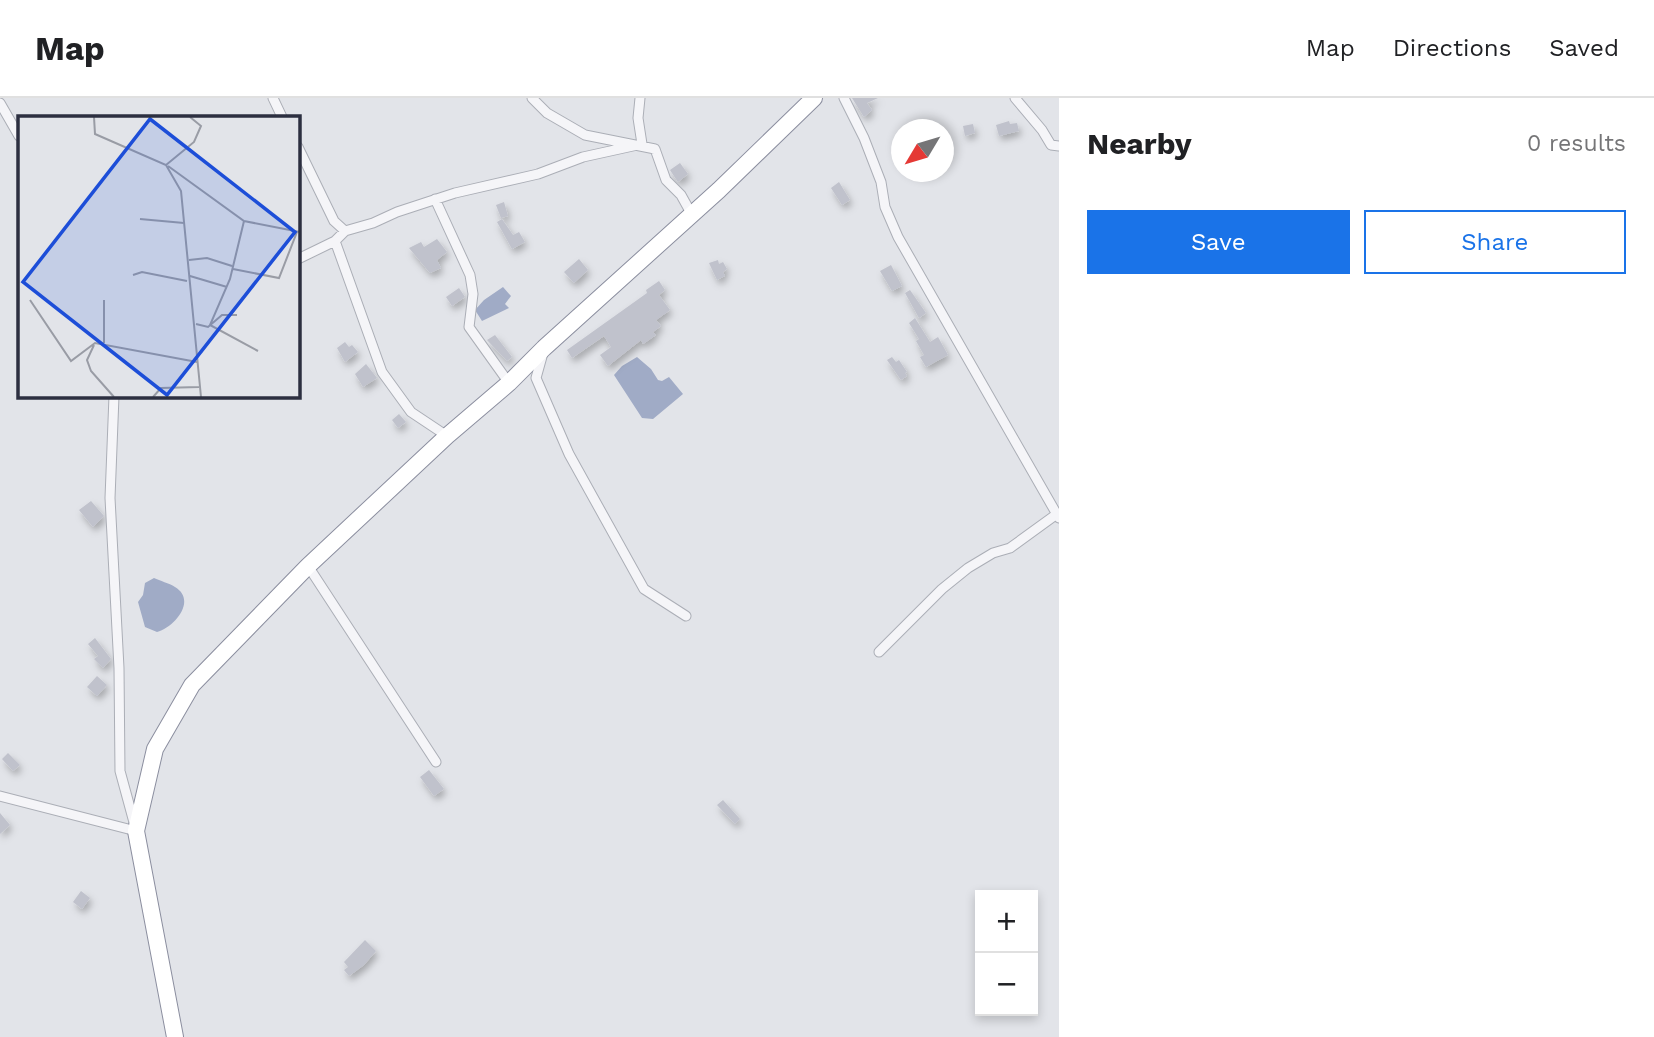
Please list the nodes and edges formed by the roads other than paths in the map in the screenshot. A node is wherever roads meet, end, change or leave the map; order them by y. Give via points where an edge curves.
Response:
1 (273, 98) edge
2 (532, 98) edge
3 (640, 98) edge
4 (814, 98) edge
5 (844, 98) edge
6 (1016, 98) edge
7 (0, 103) edge
8 (282, 116) edge
9 (18, 134) edge
10 (642, 144) junction
11 (1059, 146) edge
12 (299, 149) edge
13 (435, 199) junction
14 (691, 213) junction
15 (345, 231) junction
16 (335, 242) junction
17 (299, 259) edge
18 (544, 348) junction
19 (509, 383) junction
20 (114, 397) edge
21 (447, 436) junction
22 (1058, 516) edge
23 (308, 566) junction
24 (686, 615) dead end
25 (879, 652) dead end
26 (436, 762) dead end
27 (0, 796) edge
28 (136, 831) junction
29 (174, 1037) edge

1 - 8 street
2 - 10 street via 547,113 585,135
3 - 10 street
4 - 14 highway
5 - 22 street via 864,138 898,237
6 - 11 street via 1051,145
7 - 9 street
10 - 13 street
10 - 14 street via 655,149 666,180
12 - 15 street via 334,221
13 - 15 street
13 - 19 street via 470,275 470,327
14 - 18 highway
15 - 16 street
16 - 17 street
16 - 21 street via 382,372 411,412
18 - 19 highway
18 - 24 street via 536,378 569,454 644,589
19 - 21 highway
20 - 28 street via 110,498 120,771
21 - 23 highway
22 - 25 street via 1010,548 968,568
23 - 26 street
23 - 28 highway via 192,685 155,749
27 - 28 street
28 - 29 highway

